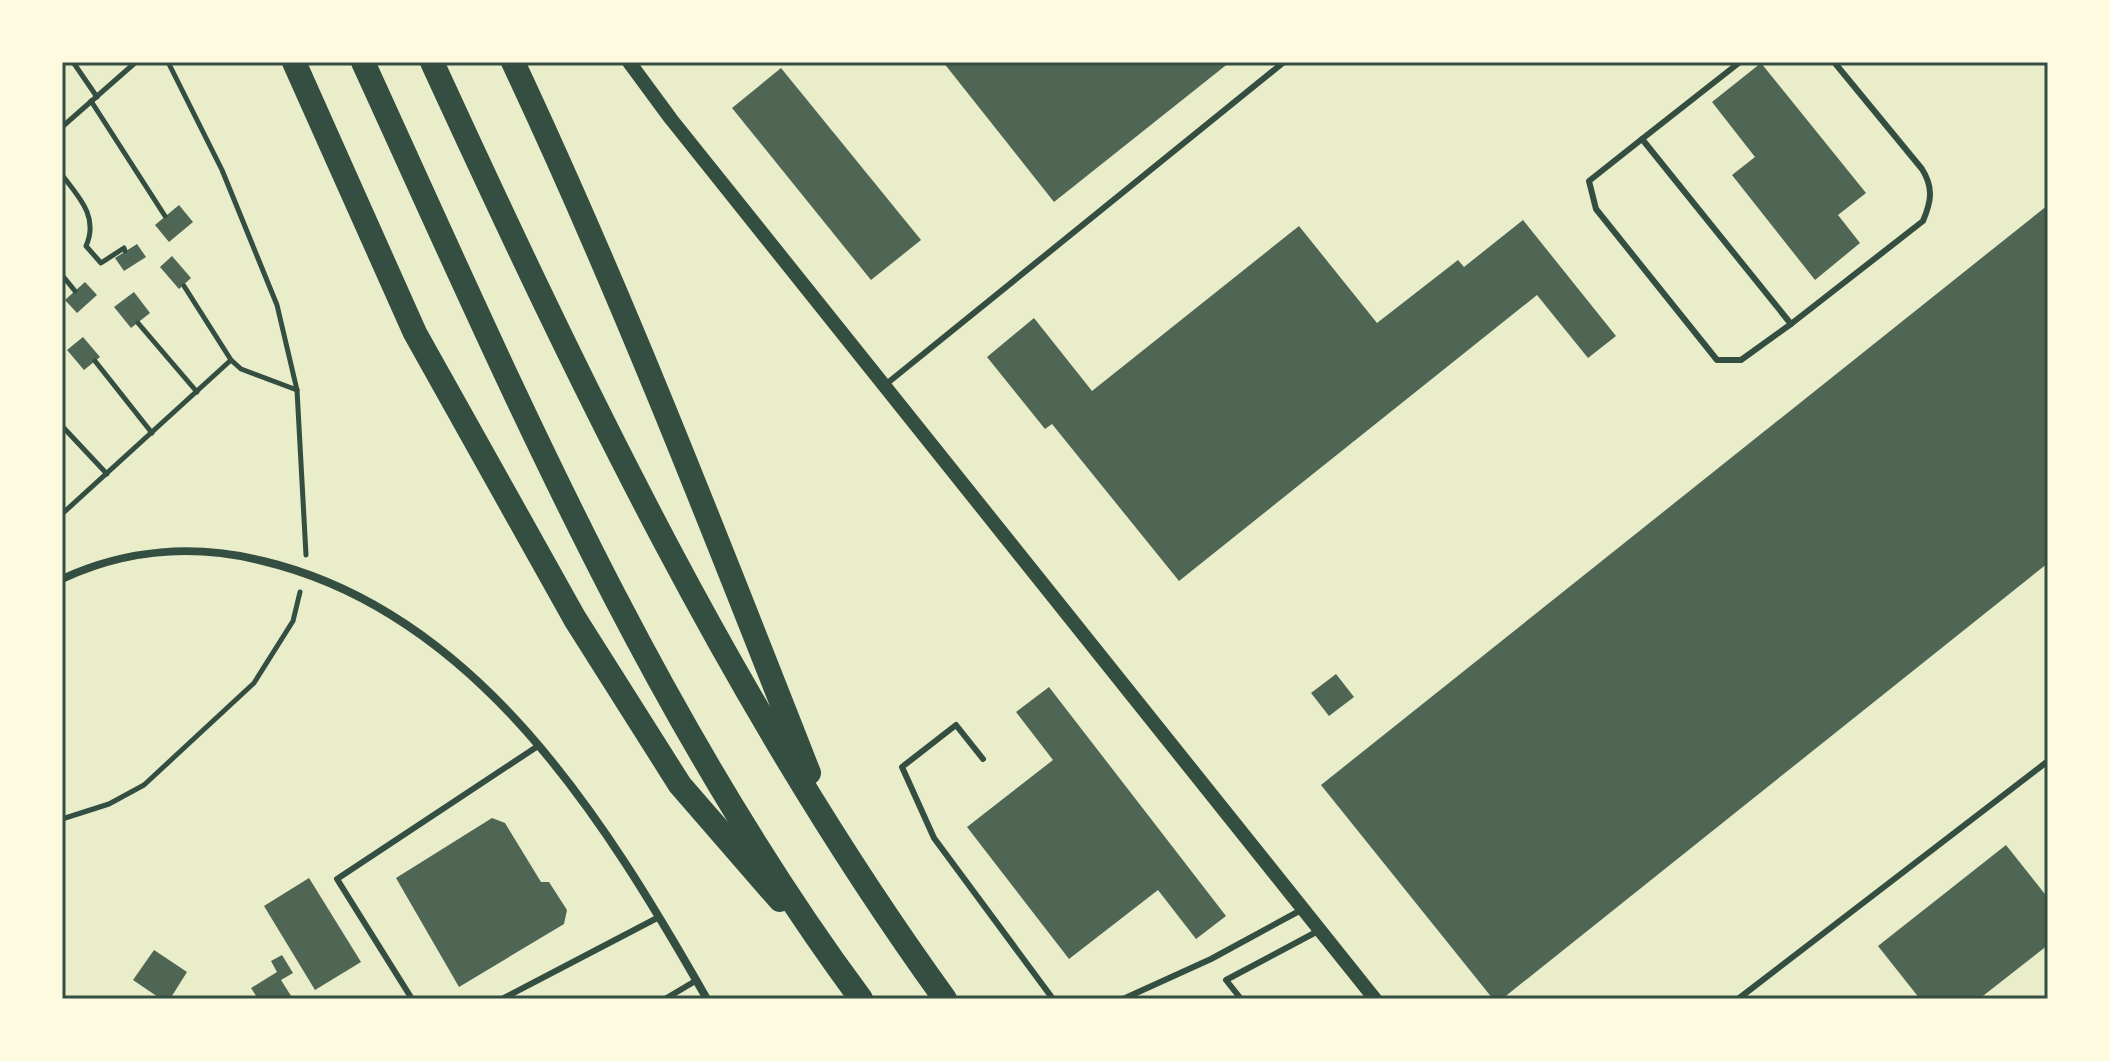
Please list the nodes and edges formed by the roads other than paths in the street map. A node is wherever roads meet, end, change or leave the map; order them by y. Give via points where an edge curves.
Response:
1 (294, 62) edge
2 (363, 62) edge
3 (432, 62) edge
4 (513, 62) edge
5 (629, 62) edge
6 (1284, 62) edge
7 (1740, 62) edge
8 (1834, 62) edge
9 (1642, 139) junction
10 (1791, 324) junction
11 (885, 385) junction
12 (62, 579) edge
13 (538, 746) junction
14 (983, 759) dead end
15 (2048, 761) edge
16 (832, 831) junction
17 (1303, 909) junction
18 (659, 917) junction
19 (1320, 930) junction
20 (837, 966) junction
21 (697, 980) junction
22 (412, 999) edge
23 (502, 999) edge
24 (665, 999) edge
25 (707, 999) edge
26 (861, 999) edge
27 (945, 999) edge
28 (1053, 999) edge
29 (1123, 999) edge
30 (1241, 999) edge
31 (1375, 999) edge
32 (1738, 999) edge

1 - 20 highway via 415,333 575,619 680,785
2 - 20 highway via 545,462 694,739
3 - 16 highway via 639,497 761,717
4 - 16 highway via 718,541
5 - 11 street
6 - 11 lane
7 - 9 lane
8 - 10 lane via 1922,169 1929,180 1930,204 1923,221
9 - 10 lane
9 - 10 lane via 1589,181 1596,209 1717,360 1741,360
11 - 17 street
12 - 13 street via 118,560 188,549 220,550 305,571 397,616 459,665
13 - 18 street via 601,825
13 - 22 lane via 337,879
14 - 28 lane via 956,725 902,767 934,838
15 - 32 lane
16 - 27 highway
17 - 19 street
17 - 29 lane
18 - 21 street
18 - 23 lane
19 - 30 lane via 1226,980
19 - 31 street
20 - 26 highway
21 - 24 lane
21 - 25 street

